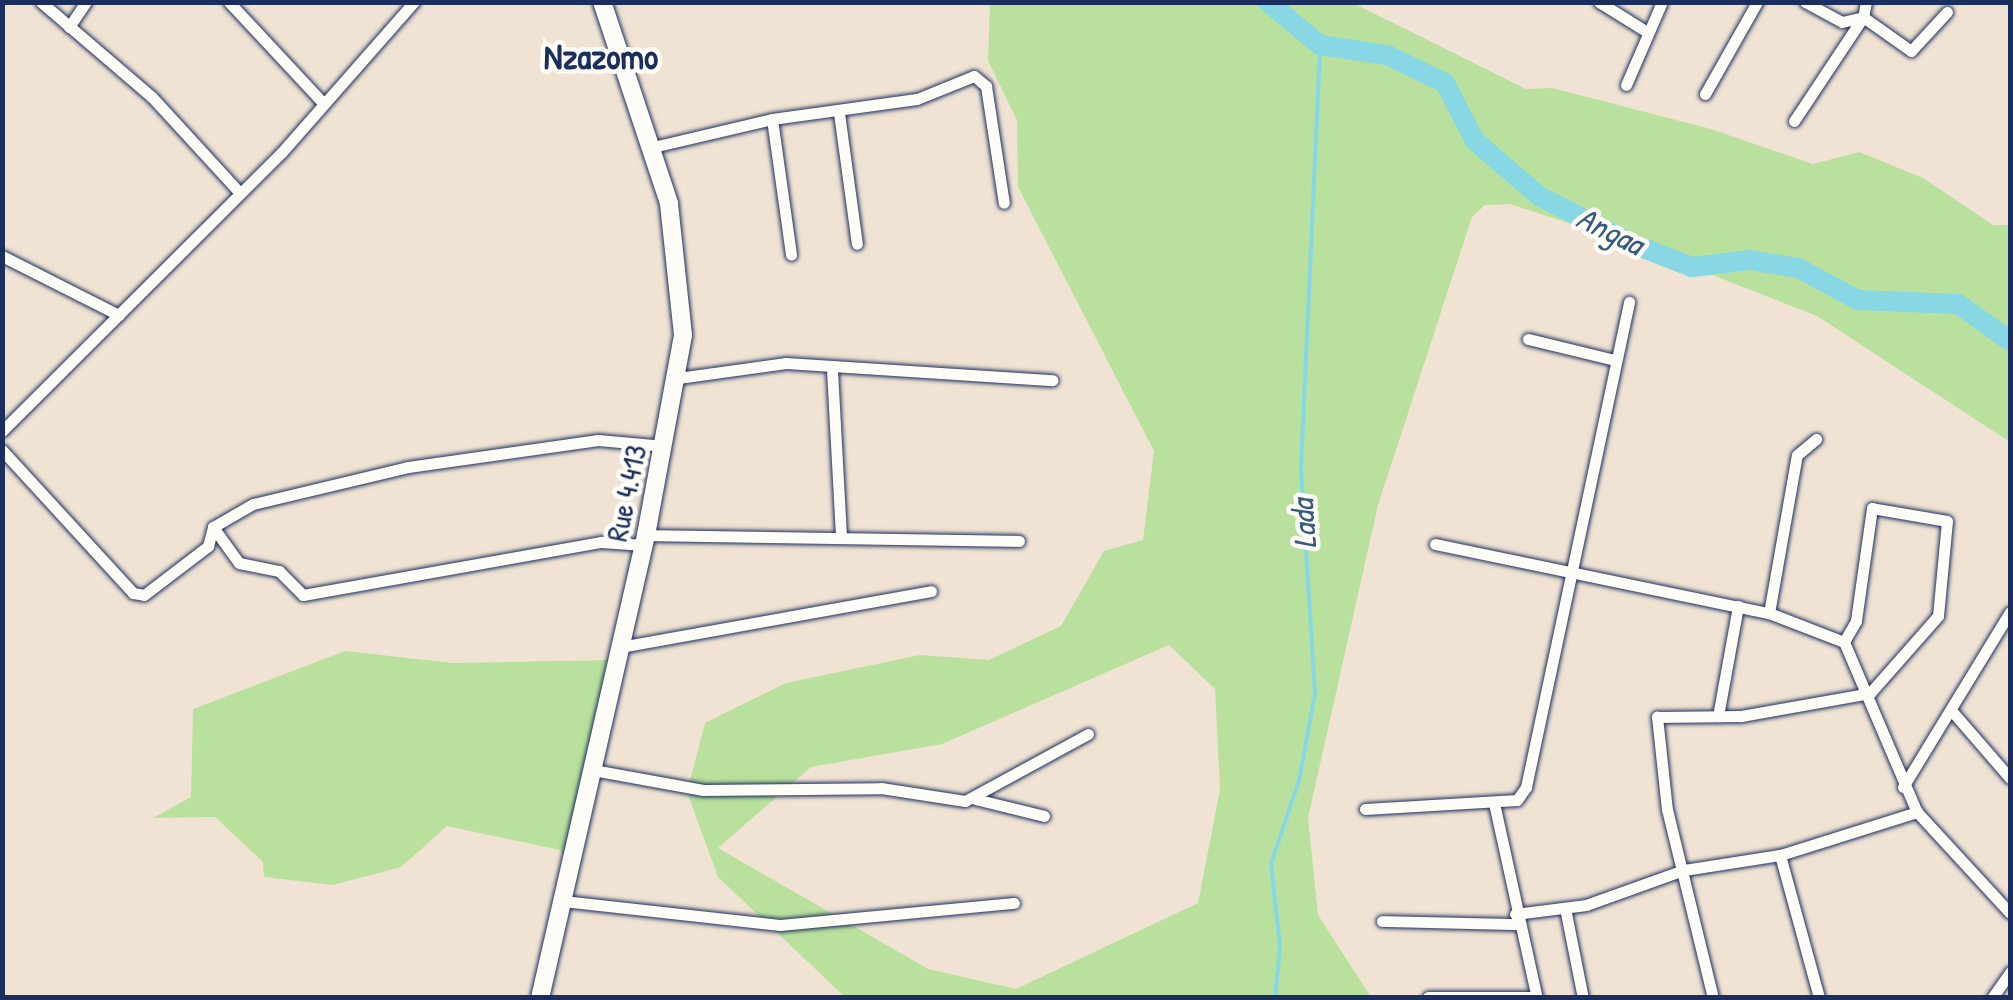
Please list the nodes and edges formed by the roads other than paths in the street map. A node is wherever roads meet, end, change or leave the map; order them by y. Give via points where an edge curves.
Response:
1 (41, 2) edge
2 (86, 2) edge
3 (229, 2) edge
4 (414, 2) edge
5 (602, 2) edge
6 (1599, 2) edge
7 (1662, 2) edge
8 (1757, 2) edge
9 (1805, 2) edge
10 (1866, 2) edge
11 (1947, 12) dead end
12 (1863, 17) junction
13 (69, 27) junction
14 (1647, 32) junction
15 (1626, 85) dead end
16 (1705, 94) dead end
17 (324, 104) junction
18 (839, 113) junction
19 (772, 119) junction
20 (1794, 120) dead end
21 (653, 146) junction
22 (240, 194) junction
23 (1004, 202) dead end
24 (857, 244) dead end
25 (2, 256) edge
26 (791, 256) dead end
27 (1629, 302) dead end
28 (119, 314) junction
29 (1528, 339) dead end
30 (1614, 360) junction
31 (832, 370) junction
32 (678, 378) junction
33 (1052, 380) dead end
34 (2, 431) edge
35 (1816, 440) dead end
36 (665, 446) junction
37 (2, 450) edge
38 (212, 527) junction
39 (841, 535) junction
40 (645, 540) junction
41 (1019, 542) dead end
42 (1435, 544) dead end
43 (1572, 569) junction
44 (931, 591) dead end
45 (1738, 606) junction
46 (2010, 612) edge
47 (1769, 613) junction
48 (1844, 642) junction
49 (620, 647) junction
50 (1870, 692) junction
51 (1951, 710) junction
52 (1718, 716) junction
53 (1088, 734) dead end
54 (593, 770) junction
55 (2010, 776) edge
56 (1902, 788) junction
57 (975, 799) junction
58 (1494, 803) junction
59 (1365, 809) dead end
60 (1917, 812) junction
61 (1044, 816) dead end
62 (1780, 855) junction
63 (1684, 870) junction
64 (563, 901) junction
65 (1014, 903) dead end
66 (1565, 908) junction
67 (2010, 909) edge
68 (1516, 919) junction
69 (1382, 921) dead end
70 (2010, 972) edge
71 (1537, 997) edge
72 (540, 998) edge
73 (1428, 998) edge
74 (1583, 998) edge
75 (1713, 998) edge
76 (1818, 998) edge
77 (1992, 998) edge

1 - 13 street
2 - 13 street
3 - 17 street
4 - 17 street
5 - 21 street, Rue 4.413
6 - 14 street
7 - 14 street
8 - 16 street
9 - 12 street via 1842,22
10 - 12 street
11 - 12 street via 1911,51
12 - 20 street
13 - 22 street via 152,96
14 - 15 street
17 - 22 street
18 - 19 street
18 - 23 street via 980,78
18 - 24 street
19 - 21 street
19 - 26 street
21 - 32 street, Rue 4.413 via 682,290
22 - 28 street
25 - 28 street
27 - 30 street
28 - 34 street
29 - 30 street
30 - 43 street
31 - 32 street via 786,363
31 - 33 street
31 - 39 street
32 - 36 street, Rue 4.413
35 - 47 street via 1797,456
36 - 38 street via 598,440 408,467 253,504
36 - 40 street, Rue 4.413
37 - 38 street via 133,593 144,595 208,546
38 - 40 street via 239,562 279,571 303,595 601,542
39 - 40 street
39 - 41 street
40 - 49 street, Rue 4.413
42 - 43 street
43 - 45 street
43 - 58 street via 1526,787 1517,800
44 - 49 street
45 - 47 street
45 - 52 street
46 - 51 street
47 - 48 street
48 - 50 street
48 - 50 street via 1856,621 1872,508 1947,522 1938,616
49 - 54 street, Rue 4.413
50 - 52 street
50 - 56 street
51 - 55 street
51 - 56 street
52 - 63 street via 1656,717 1667,810
53 - 57 street
54 - 57 street via 703,790 882,788
54 - 64 street, Rue 4.413
56 - 60 street
57 - 61 street
58 - 59 street
58 - 68 street
60 - 62 street
60 - 67 street
62 - 63 street
62 - 76 street
63 - 66 street
63 - 75 street
64 - 65 street via 780,925
64 - 72 street, Rue 4.413
66 - 68 street
66 - 74 street
68 - 69 street
68 - 71 street
70 - 77 street
71 - 73 street

